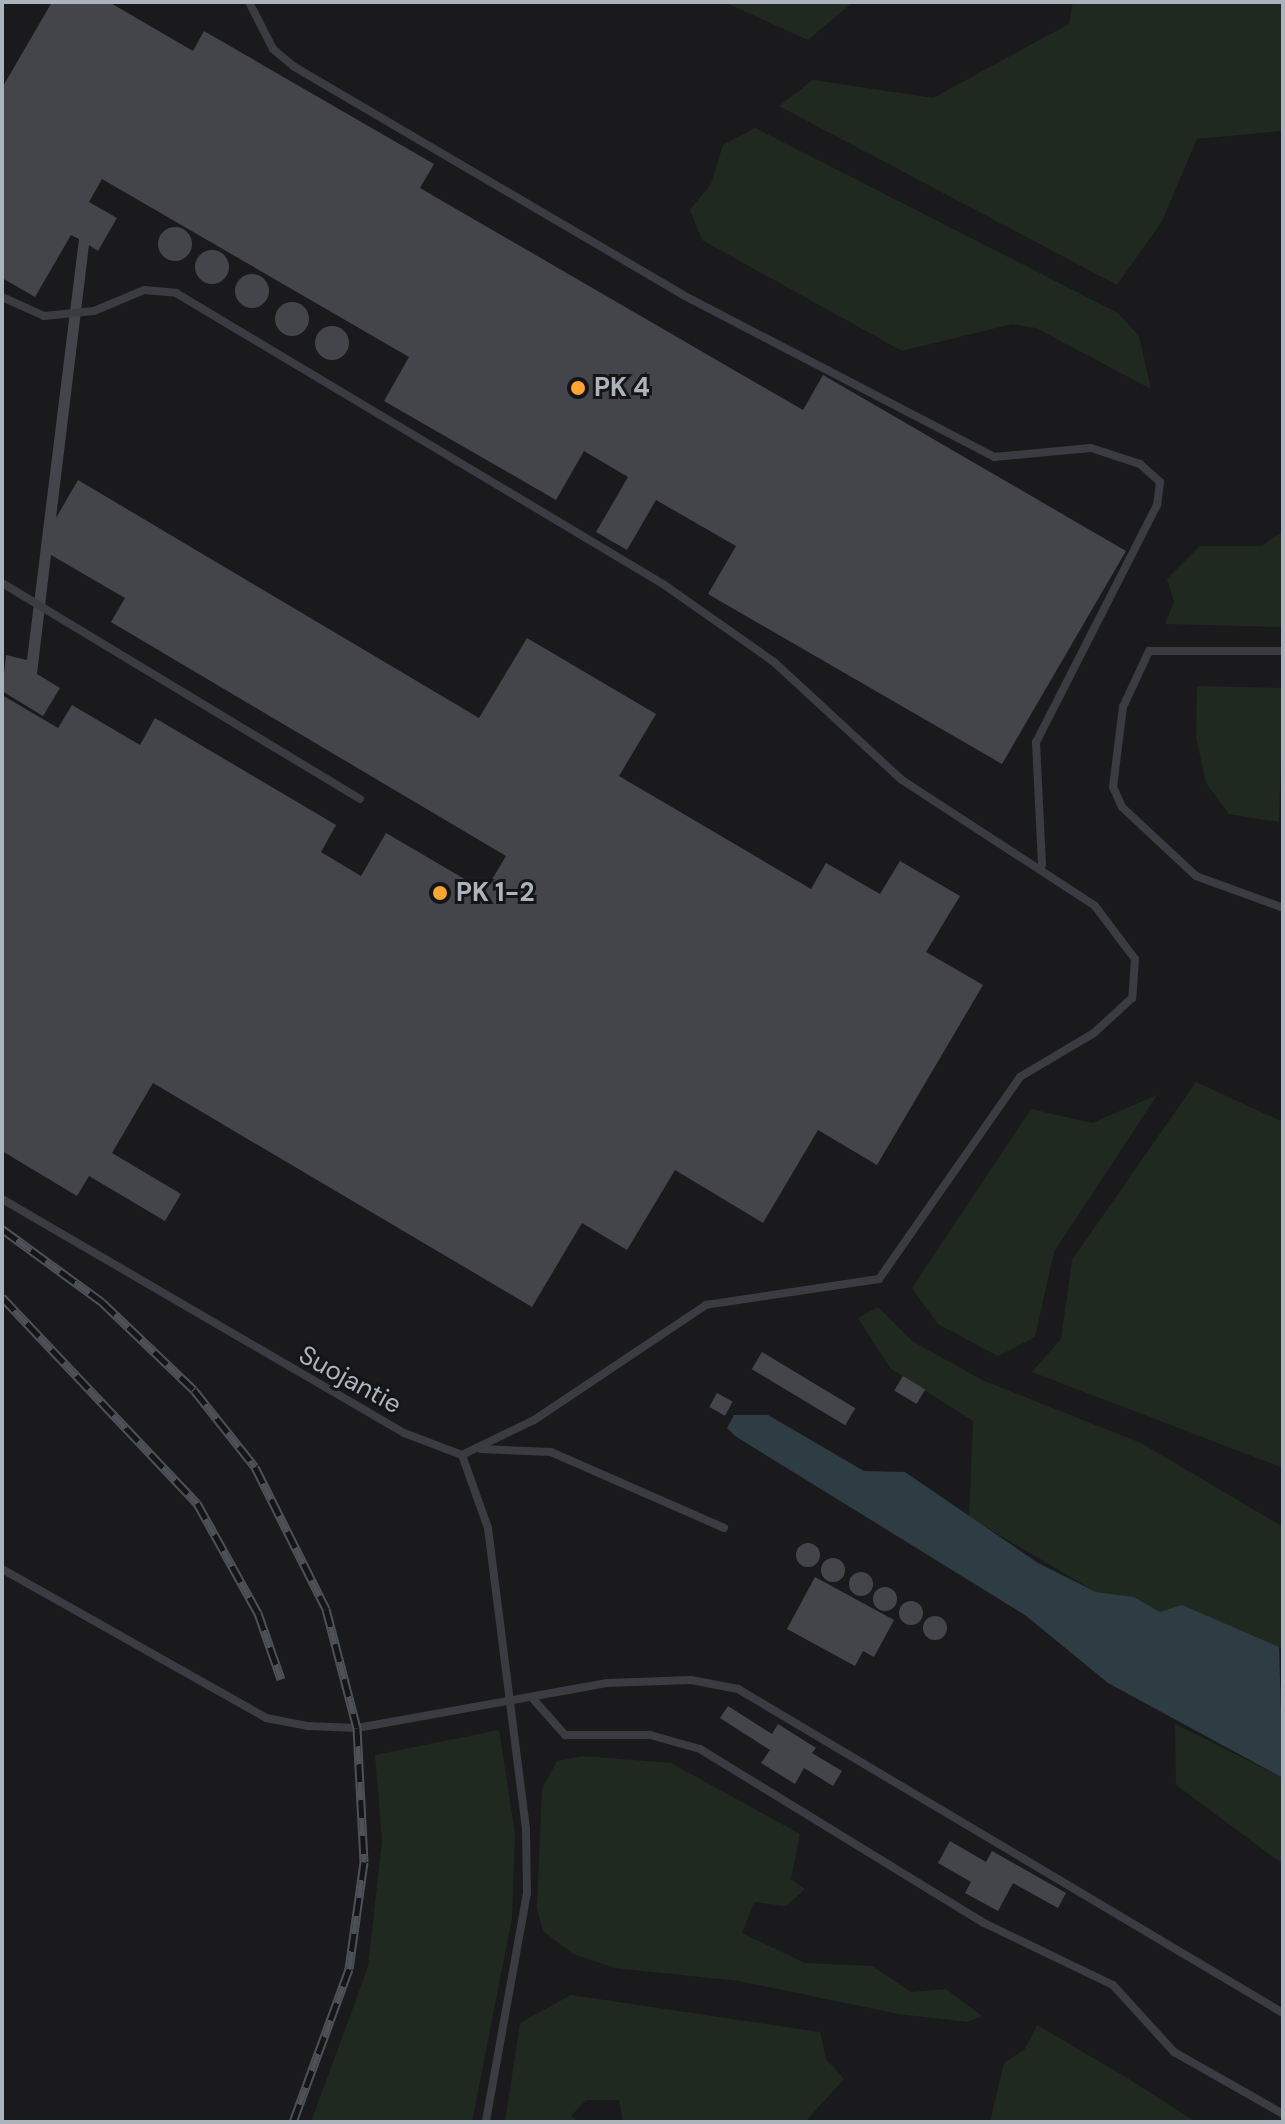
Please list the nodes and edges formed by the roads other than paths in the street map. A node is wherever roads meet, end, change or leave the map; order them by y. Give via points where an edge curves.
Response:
1 (249, 2) edge
2 (2, 297) edge
3 (2, 583) edge
4 (1283, 651) edge
5 (360, 799) dead end
6 (1042, 865) junction
7 (1281, 907) dead end
8 (2, 1199) edge
9 (475, 1449) junction
10 (462, 1455) junction
11 (724, 1528) dead end
12 (2, 1569) edge
13 (534, 1700) junction
14 (511, 1706) junction
15 (1283, 2013) edge
16 (1283, 2114) edge
17 (486, 2122) edge

1 - 6 lane via 273,49 293,66 683,295 994,457 1091,448 1140,464 1160,482 1157,505 1036,742
2 - 6 lane via 44,316 94,311 144,290 176,293 663,584 774,662 902,780
3 - 5 lane
4 - 7 lane via 1149,651 1123,707 1113,787 1122,807 1196,876
6 - 9 lane via 1095,906 1135,959 1132,998 1094,1033 1020,1077 879,1279 706,1305 542,1415
8 - 10 lane, Suojantie via 391,1426
9 - 10 lane
9 - 11 lane via 551,1452
10 - 14 lane via 488,1528
12 - 14 lane via 266,1718 357,1728
13 - 14 lane
13 - 15 lane via 607,1683 691,1680 738,1689
13 - 16 lane via 565,1735 650,1735 700,1749 984,1923 1113,1985 1174,2052
14 - 17 lane via 527,1893

